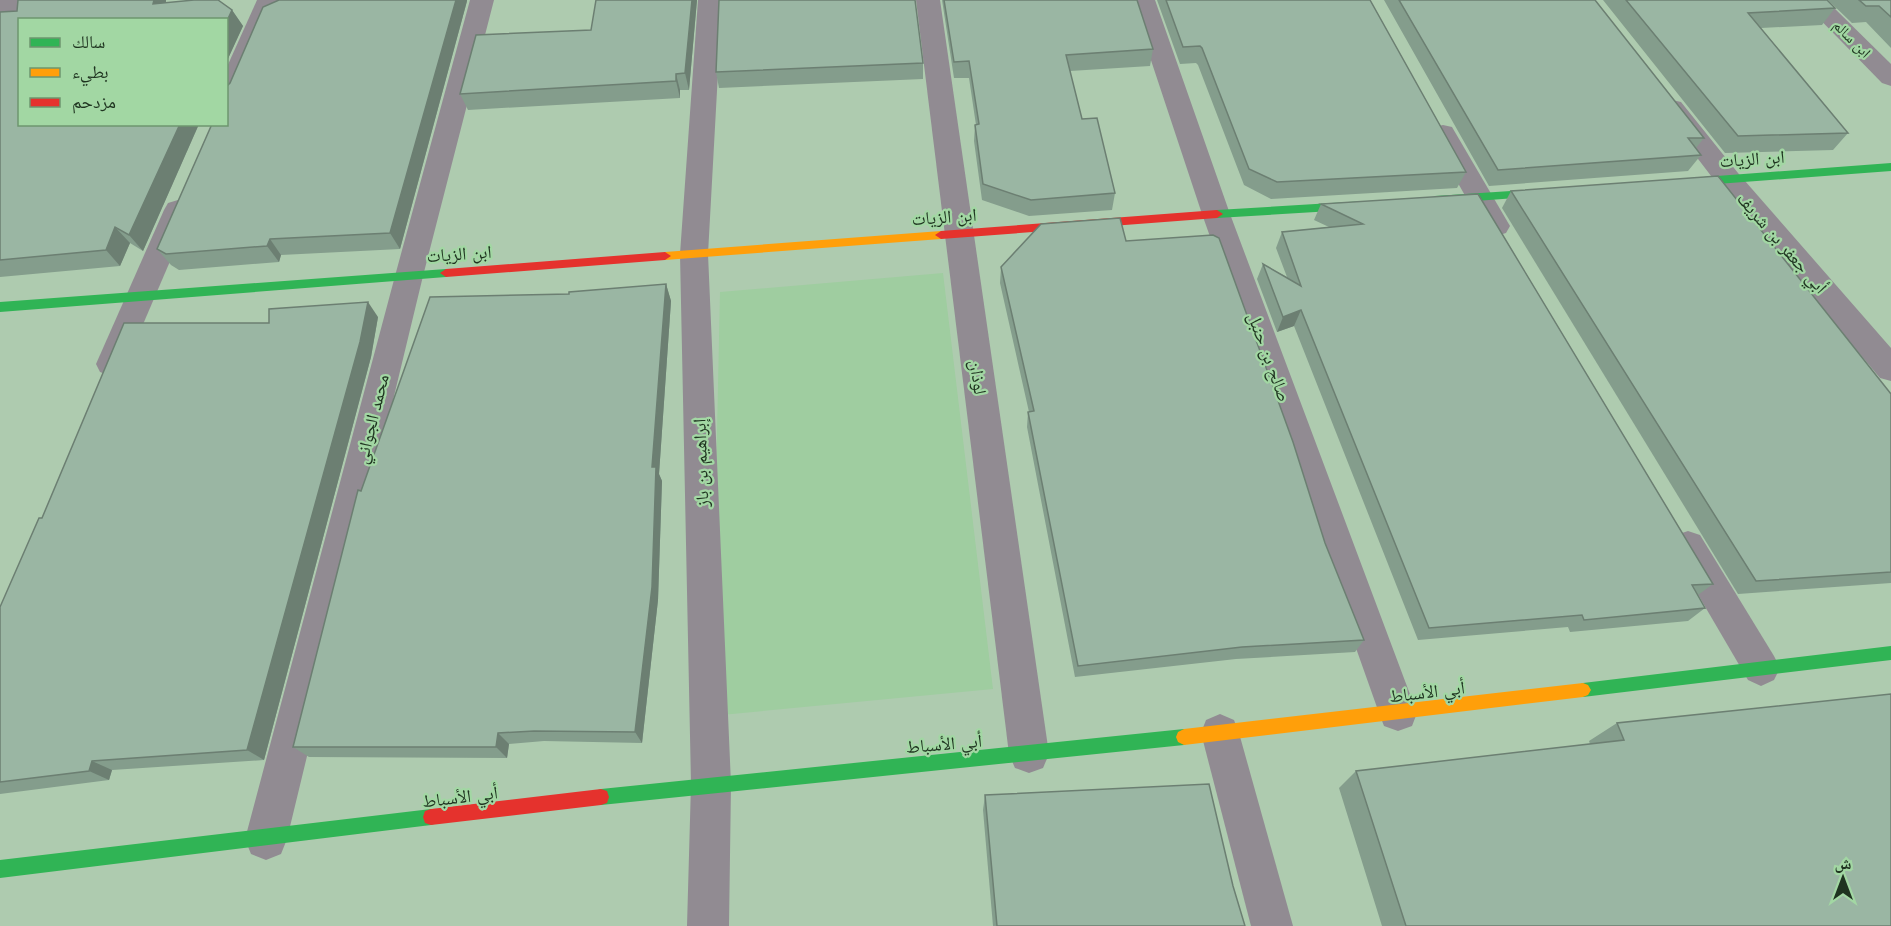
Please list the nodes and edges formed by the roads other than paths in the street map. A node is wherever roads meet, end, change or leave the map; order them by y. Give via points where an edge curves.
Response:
1 (81, 0) edge
2 (269, 0) edge
3 (482, 0) edge
4 (710, 0) edge
5 (928, 0) edge
6 (1143, 0) edge
7 (1813, 0) edge
8 (0, 6) edge
9 (1891, 78) edge
10 (1654, 85) edge
11 (228, 93) edge
12 (1427, 104) edge
13 (1891, 167) edge
14 (1728, 179) junction
15 (1668, 184) edge
16 (187, 189) edge
17 (1574, 191) edge
18 (1479, 198) junction
19 (1419, 201) edge
20 (1383, 204) edge
21 (1216, 214) junction
22 (959, 234) junction
23 (1510, 249) edge
24 (694, 254) junction
25 (409, 276) junction
26 (140, 297) junction
27 (0, 307) edge
28 (1891, 369) edge
29 (98, 393) edge
30 (1675, 525) edge
31 (1891, 653) edge
32 (1761, 668) junction
33 (1398, 714) junction
34 (1220, 733) junction
35 (1029, 754) junction
36 (711, 784) junction
37 (266, 839) junction
38 (0, 869) edge
39 (708, 926) edge
40 (1272, 926) edge

1 - 8 street
2 - 11 street
3 - 25 street, محمد الجواني
4 - 24 street, إبراهيم بن باز
5 - 22 street, لوذان
6 - 21 street, صالح بن حنبل
7 - 9 street, ابن سالم
10 - 14 street, أبي جعفر بن شريف
12 - 18 street
13 - 14 street, ابن الزيات
14 - 15 street, ابن الزيات
14 - 28 street, أبي جعفر بن شريف
16 - 26 street
17 - 18 street
18 - 19 street
18 - 23 street
20 - 21 street, ابن الزيات
21 - 22 street, ابن الزيات
21 - 33 street, صالح بن حنبل
22 - 24 street, ابن الزيات
22 - 35 street, لوذان
24 - 25 street, ابن الزيات
24 - 36 street, إبراهيم بن باز
25 - 26 street, ابن الزيات
25 - 37 street, محمد الجواني
26 - 27 street, ابن الزيات
26 - 29 street
30 - 32 street
31 - 32 street, أبي الأسباط
32 - 33 street, أبي الأسباط
33 - 34 street, أبي الأسباط
34 - 35 street, أبي الأسباط
34 - 40 street
35 - 36 street, أبي الأسباط
36 - 37 street, أبي الأسباط
36 - 39 street, إبراهيم بن باز
37 - 38 street, أبي الأسباط

